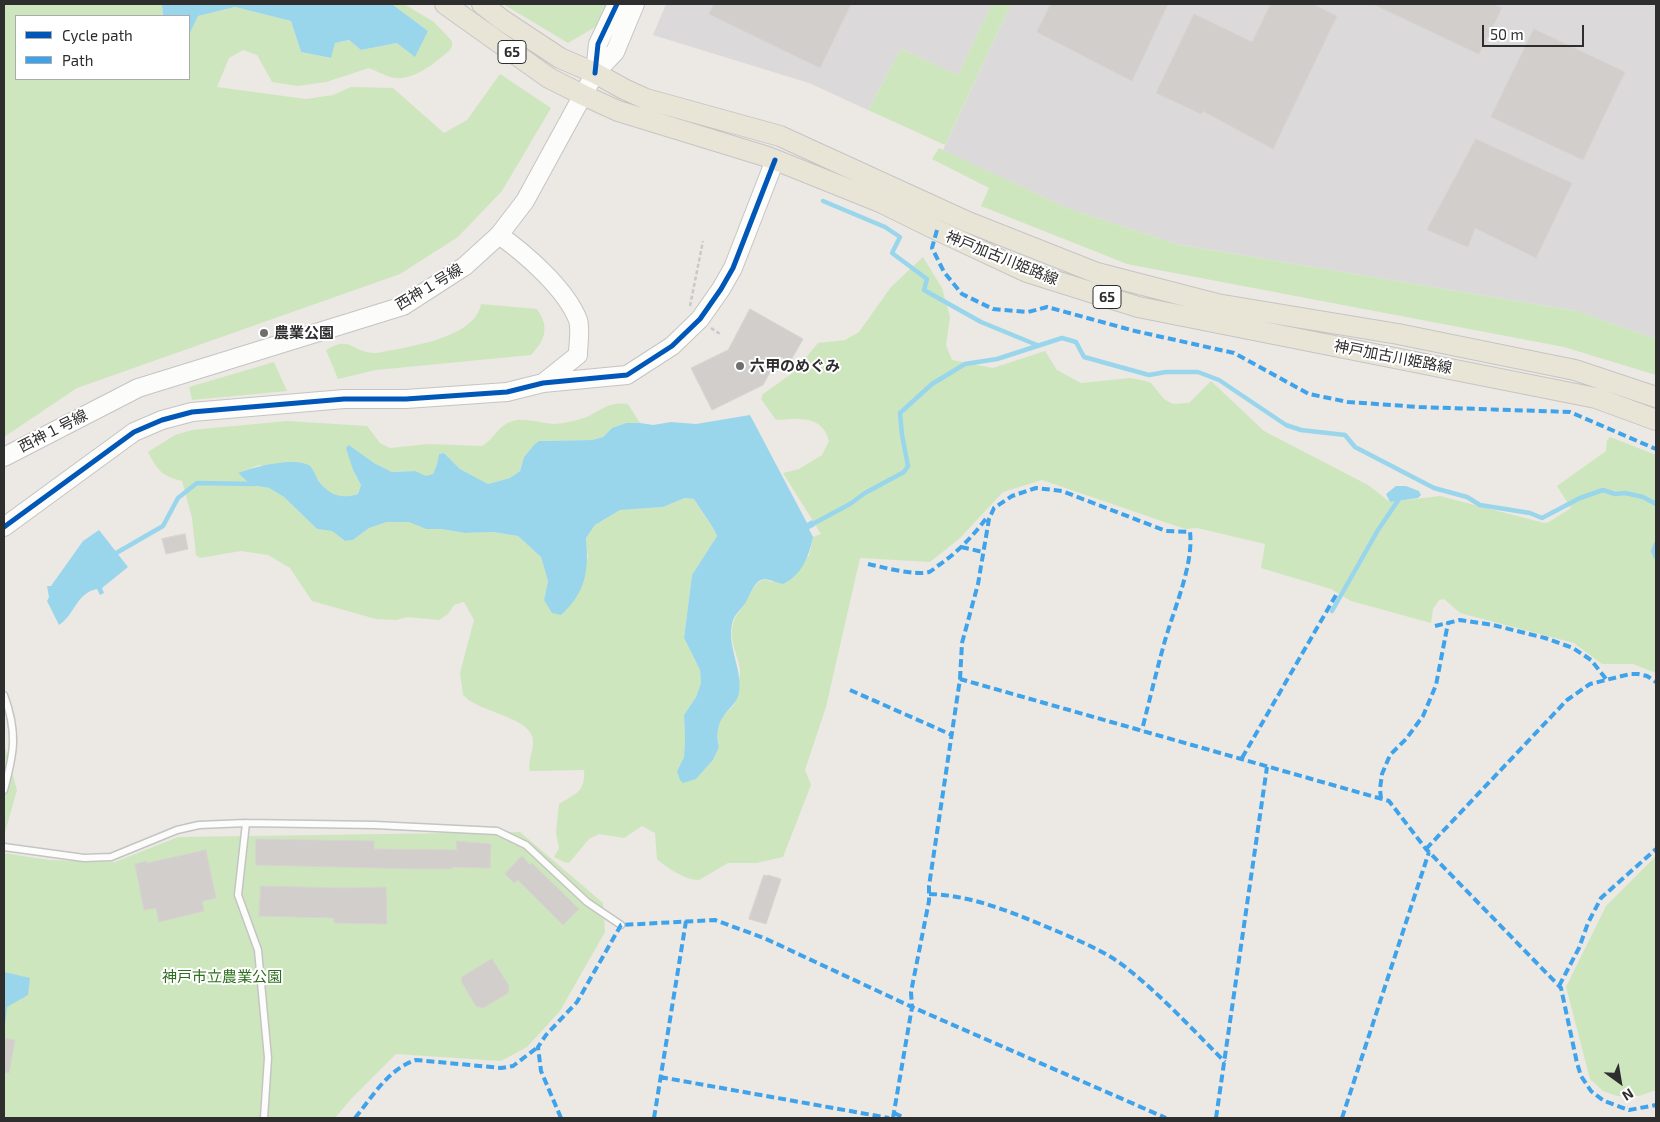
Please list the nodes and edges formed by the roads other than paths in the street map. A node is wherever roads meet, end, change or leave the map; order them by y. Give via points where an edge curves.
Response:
1 (445, 4) edge
2 (482, 4) edge
3 (617, 4) edge
4 (635, 4) edge
5 (595, 73) junction
6 (583, 95) junction
7 (776, 160) junction
8 (499, 235) junction
9 (578, 355) junction
10 (596, 378) junction
11 (543, 383) junction
12 (1656, 397) edge
13 (1656, 420) edge
14 (4, 458) edge
15 (4, 526) edge
16 (4, 695) edge
17 (4, 790) edge
18 (246, 823) junction
19 (4, 847) edge
20 (621, 925) dead end
21 (264, 1118) edge

1 - 6 main road, 神戸加古川姫路線 / 65 via 549,78
2 - 5 main road, 神戸加古川姫路線 / 65 via 560,58
3 - 5 street via 598,44
4 - 5 street via 615,52
5 - 6 street, 西神１号線
5 - 12 main road, 神戸加古川姫路線 / 65 via 646,99 780,136 968,222 1097,273 1217,304 1398,334 1576,370
6 - 7 main road, 神戸加古川姫路線 / 65 via 618,111
6 - 8 street, 西神１号線 via 525,201
7 - 10 street via 732,268 700,319 672,346 627,375
7 - 13 main road, 神戸加古川姫路線 / 65 via 880,202 1027,272 1138,307 1596,398
8 - 9 street via 523,253 563,294 579,321
8 - 14 street, 西神１号線 via 465,266 404,306 138,388
9 - 10 street
9 - 11 street
10 - 11 street
11 - 15 street via 507,392 334,400 192,412 134,432
16 - 17 lane via 14,732 12,760
18 - 19 lane via 199,825 177,830 111,856 84,858
18 - 20 lane via 497,831 526,845 587,902
18 - 21 lane via 238,895 258,950 268,1058

